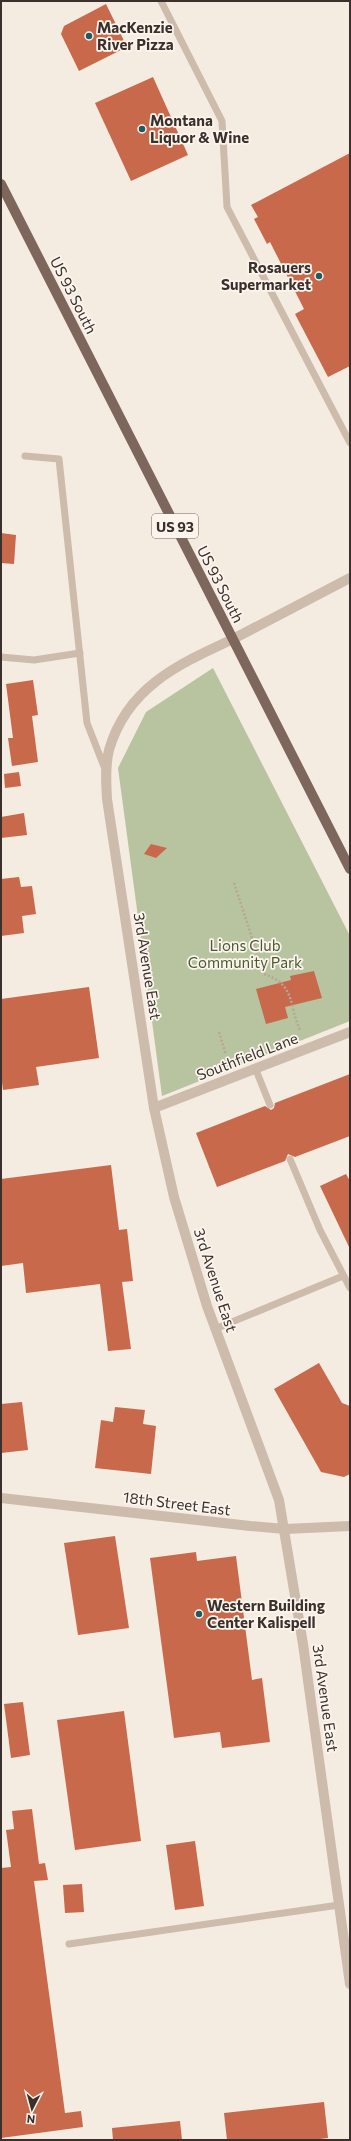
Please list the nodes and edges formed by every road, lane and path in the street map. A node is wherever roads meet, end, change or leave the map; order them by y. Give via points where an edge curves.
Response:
1 (161, 1) edge
2 (1, 184) edge
3 (350, 443) edge
4 (25, 456) dead end
5 (350, 578) edge
6 (232, 639) junction
7 (80, 653) junction
8 (1, 657) edge
9 (106, 771) junction
10 (350, 869) edge
11 (234, 883) dead end
12 (300, 1030) dead end
13 (219, 1032) dead end
14 (350, 1032) edge
15 (226, 1055) dead end
16 (256, 1070) junction
17 (270, 1105) dead end
18 (154, 1108) junction
19 (290, 1159) dead end
20 (343, 1276) junction
21 (350, 1288) edge
22 (215, 1328) junction
23 (1, 1498) edge
24 (350, 1526) edge
25 (285, 1529) junction
26 (339, 1905) junction
27 (69, 1944) dead end
28 (350, 1984) edge

1 - 3 lane via 222,121 227,207
2 - 6 main road, US 93 South / US 93
4 - 7 lane via 59,459
5 - 6 street, 3rd Avenue East
6 - 9 street, 3rd Avenue East via 182,663 151,684 133,702 118,725 109,750
6 - 10 main road, US 93 South / US 93
7 - 8 lane via 34,660
7 - 9 lane via 87,723
9 - 18 street, 3rd Avenue East via 109,814
11 - 12 path via 264,974 278,979 289,992
13 - 15 path
14 - 16 street, Southfield Lane
16 - 17 lane
16 - 18 street, Southfield Lane
18 - 22 street, 3rd Avenue East via 174,1197
19 - 20 lane
20 - 21 lane
20 - 22 lane
22 - 25 street, 3rd Avenue East via 269,1470
23 - 25 street, 18th Street East
24 - 25 street, 18th Street East
25 - 26 street, 3rd Avenue East via 304,1644
26 - 27 lane
26 - 28 street, 3rd Avenue East

